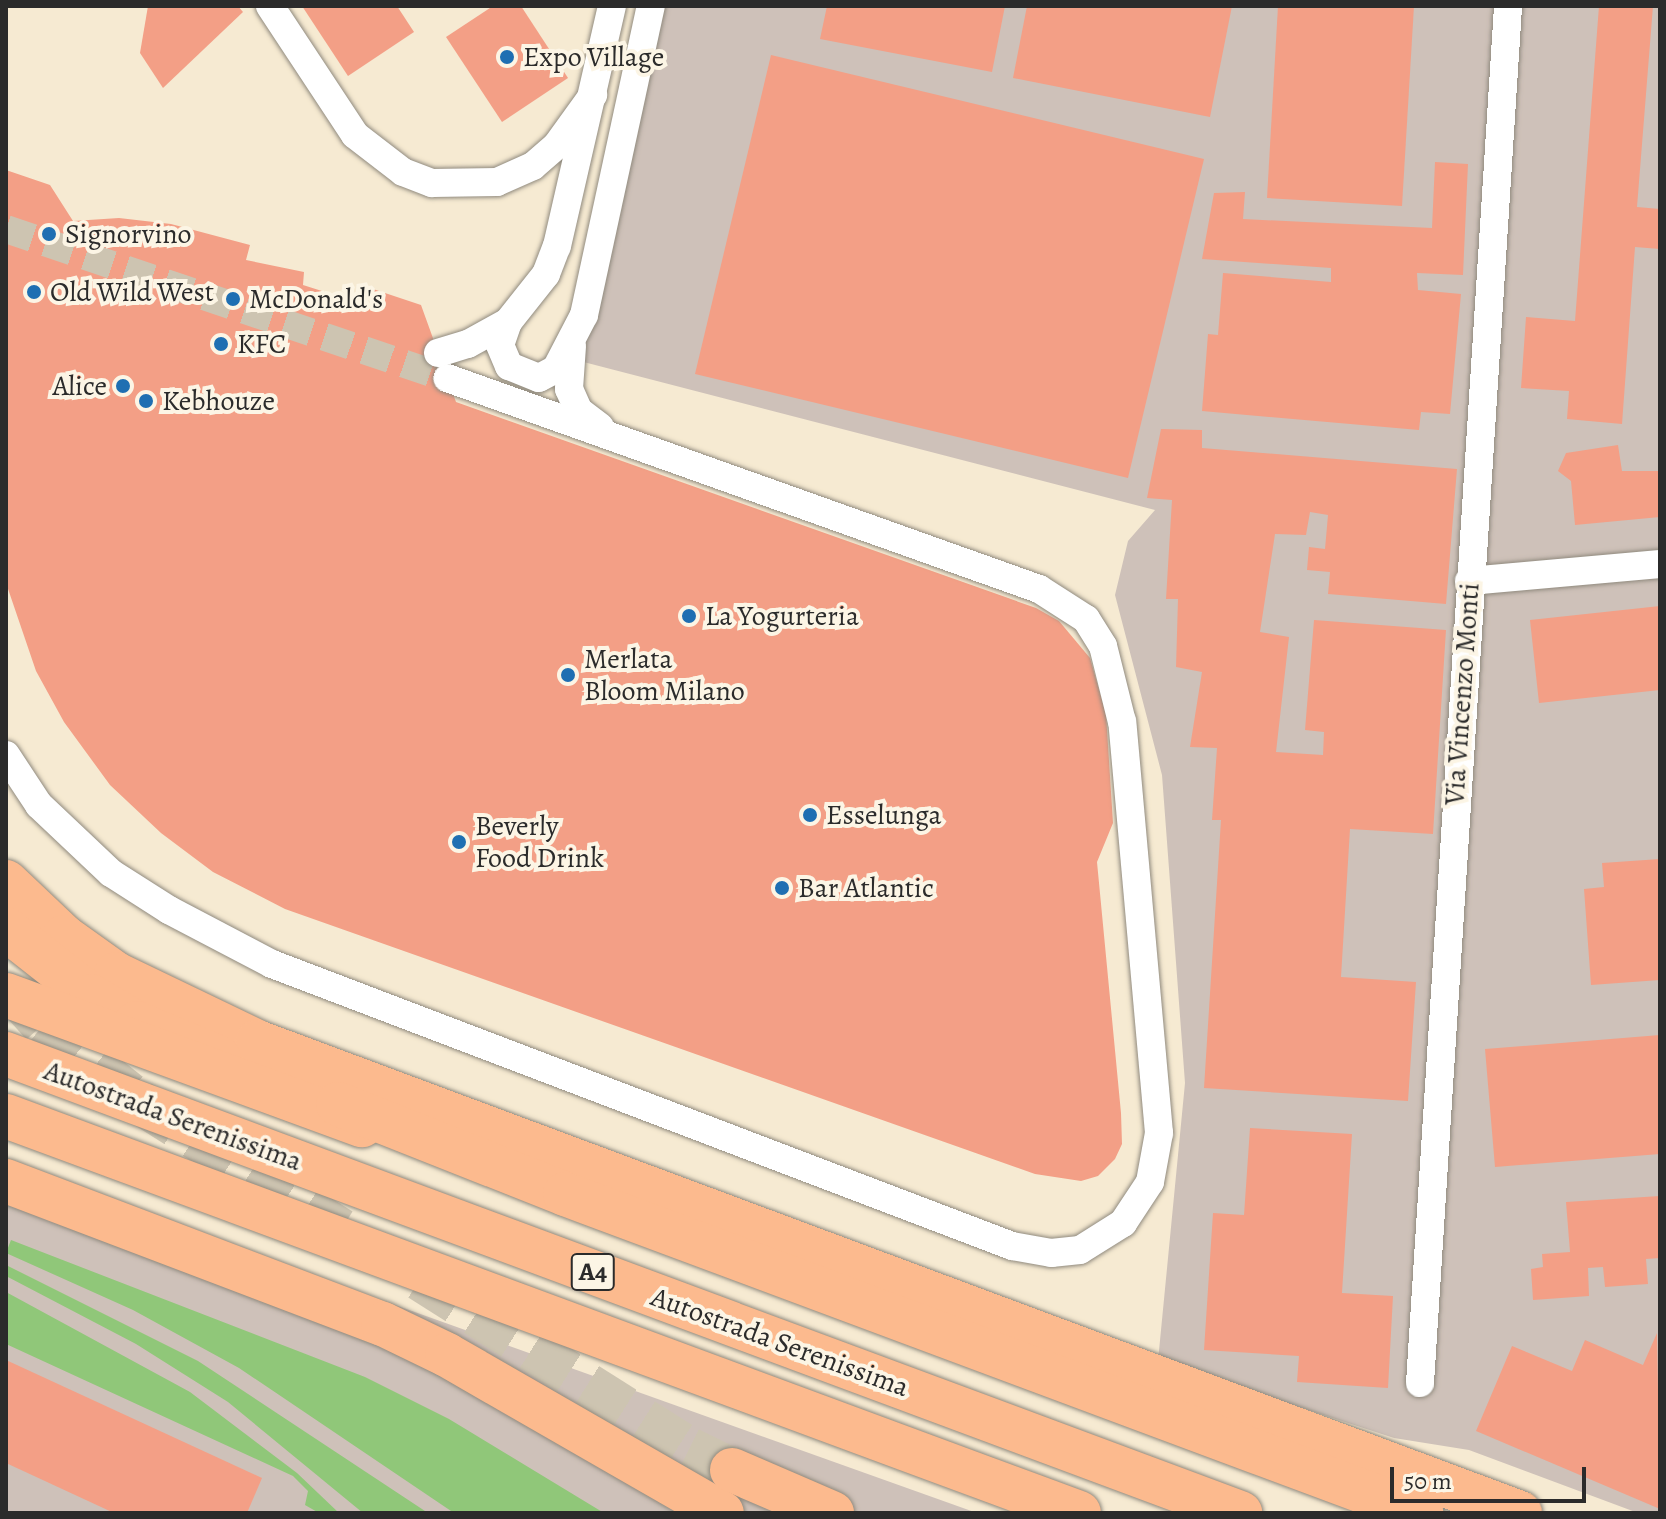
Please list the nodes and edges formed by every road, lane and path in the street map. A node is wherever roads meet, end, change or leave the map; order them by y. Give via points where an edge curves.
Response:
1 (270, 6) edge
2 (612, 6) edge
3 (651, 6) edge
4 (1508, 6) edge
5 (593, 95) junction
6 (508, 322) junction
7 (575, 334) junction
8 (607, 432) junction
9 (1660, 564) edge
10 (1469, 581) junction
11 (6, 755) edge
12 (6, 882) edge
13 (6, 929) edge
14 (6, 995) edge
15 (6, 1054) edge
16 (6, 1116) edge
17 (6, 1181) edge
18 (565, 1194) junction
19 (1420, 1383) dead end
20 (732, 1470) tunnel mouth
21 (722, 1513) edge
22 (832, 1513) edge
23 (1079, 1513) edge
24 (1240, 1513) edge
25 (1421, 1513) edge
26 (1520, 1513) edge

1 - 5 street via 355,135 376,156 432,183 497,182 533,166 557,145
2 - 5 street
3 - 7 street via 584,315
4 - 10 street, Via Vincenzo Monti
5 - 6 street via 557,246 535,292
6 - 7 street via 500,345 503,358 529,376 556,369
6 - 8 street via 468,344 443,366
7 - 8 street via 568,360 569,389 579,411
8 - 11 street via 1039,589 1086,619 1103,646 1122,722 1159,1133 1150,1182 1123,1223 1104,1238 1080,1250 1051,1253 1012,1246 272,964 111,873 39,805
9 - 10 street
10 - 19 street, Via Vincenzo Monti
12 - 26 highway via 64,937 116,974 257,1042
13 - 18 highway via 55,972 136,1023
14 - 18 highway
15 - 24 highway, Autostrada Serenissima / A4
16 - 23 highway, Autostrada Serenissima / A4
17 - 21 highway via 383,1324 447,1355
18 - 25 highway
20 - 22 highway

